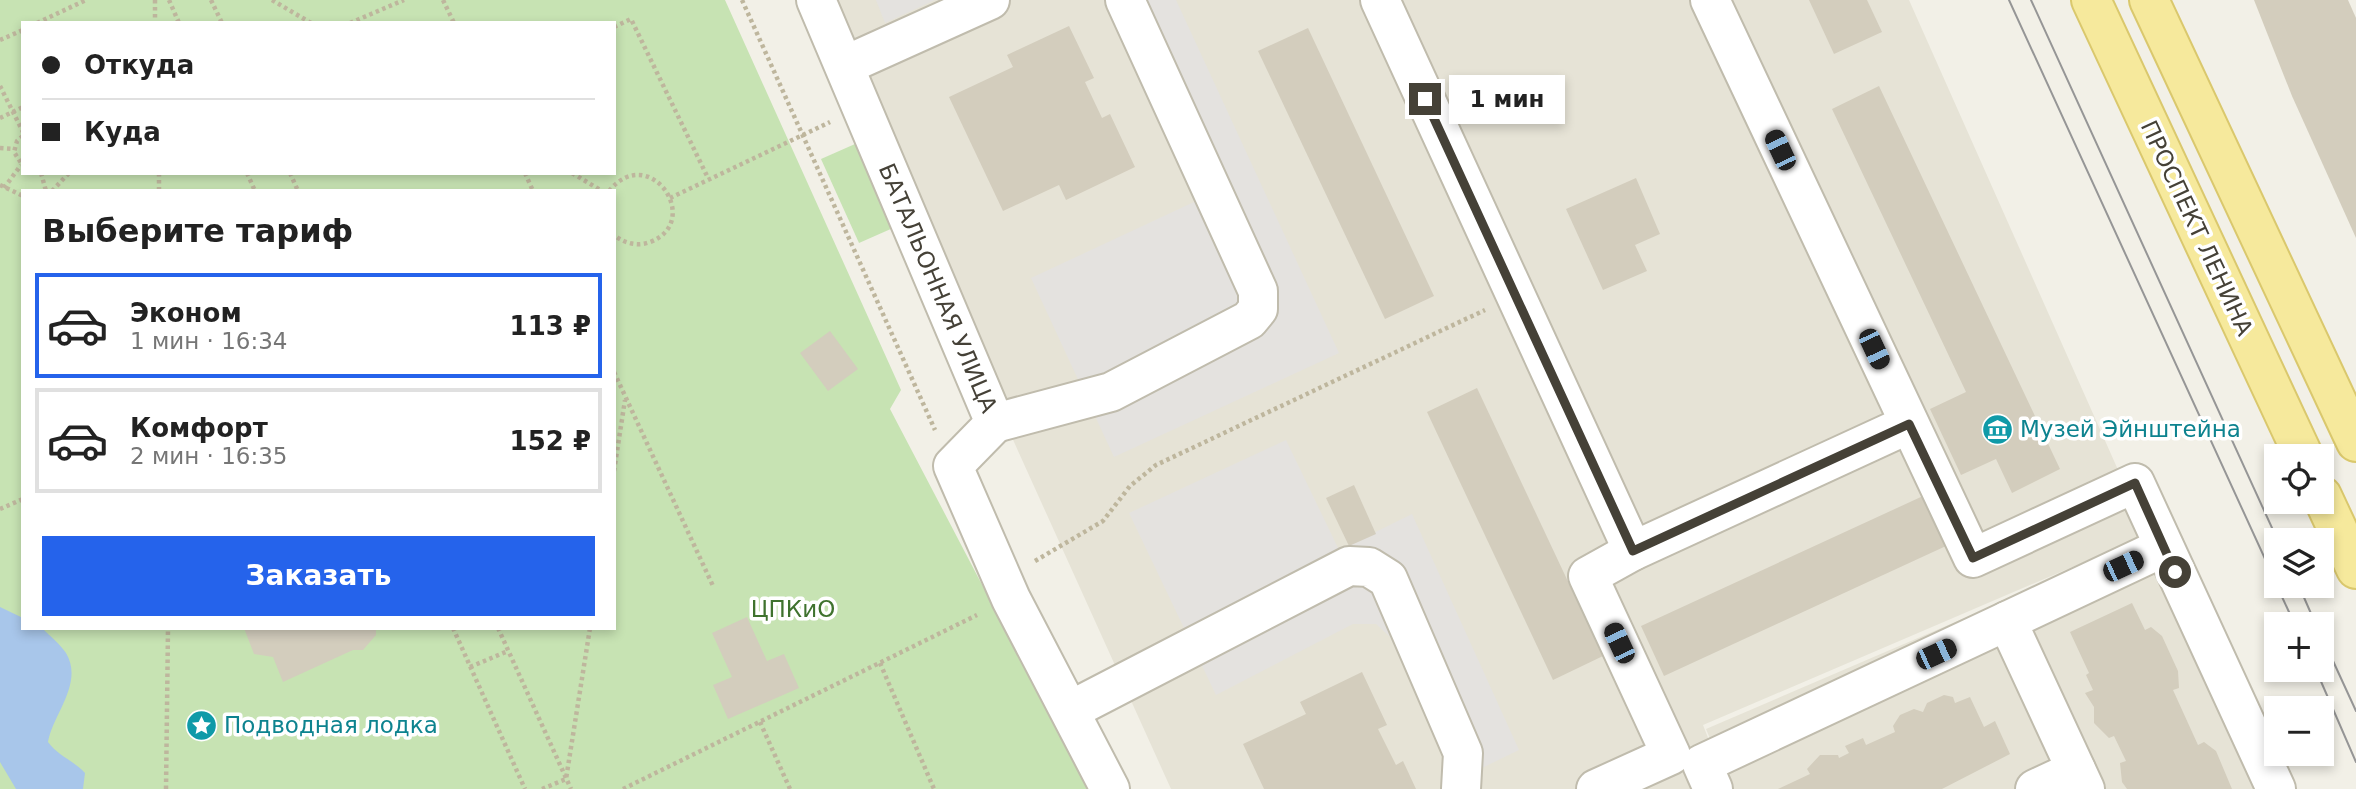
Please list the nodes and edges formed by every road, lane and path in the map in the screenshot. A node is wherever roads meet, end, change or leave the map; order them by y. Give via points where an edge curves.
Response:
1 (86, 0) edge
2 (155, 0) edge
3 (169, 0) edge
4 (211, 0) edge
5 (272, 0) edge
6 (404, 0) edge
7 (443, 0) edge
8 (742, 0) edge
9 (816, 0) edge
10 (990, 0) edge
11 (1125, 0) edge
12 (1380, 0) edge
13 (1710, 0) edge
14 (2091, 0) edge
15 (2149, 0) edge
16 (41, 21) edge
17 (155, 21) edge
18 (178, 21) edge
19 (221, 21) edge
20 (308, 21) edge
21 (355, 21) edge
22 (453, 21) edge
23 (616, 26) edge
24 (21, 31) edge
25 (0, 40) edge
26 (846, 65) junction
27 (0, 86) edge
28 (862, 107) junction
29 (21, 108) edge
30 (12, 110) junction
31 (0, 118) edge
32 (21, 130) edge
33 (801, 135) junction
34 (21, 137) edge
35 (0, 148) edge
36 (14, 149) junction
37 (21, 163) edge
38 (21, 166) edge
39 (67, 175) edge
40 (575, 175) edge
41 (708, 178) junction
42 (2, 186) edge
43 (54, 189) edge
44 (599, 189) edge
45 (611, 189) edge
46 (21, 195) edge
47 (670, 198) junction
48 (616, 236) edge
49 (1515, 296) junction
50 (616, 376) edge
51 (626, 397) junction
52 (995, 423) junction
53 (1909, 424) junction
54 (2356, 442) edge
55 (2298, 444) edge
56 (616, 459) edge
57 (953, 466) junction
58 (21, 500) edge
59 (0, 509) edge
60 (2330, 514) edge
61 (2164, 547) junction
62 (1633, 551) junction
63 (2356, 569) edge
64 (713, 586) dead end
65 (1011, 599) junction
66 (2007, 621) junction
67 (168, 630) edge
68 (454, 630) edge
69 (499, 630) edge
70 (590, 630) edge
71 (508, 651) junction
72 (880, 663) junction
73 (470, 667) junction
74 (1071, 710) junction
75 (760, 722) junction
76 (566, 779) junction
77 (2080, 779) edge
78 (166, 789) edge
79 (525, 789) edge
80 (542, 789) edge
81 (571, 789) edge
82 (623, 789) edge
83 (790, 789) edge
84 (934, 789) edge
85 (1110, 789) edge
86 (1461, 789) edge
87 (1596, 789) edge
88 (1713, 789) edge
89 (2035, 789) edge
90 (2276, 789) edge

1 - 16 path
2 - 17 path
3 - 18 path
4 - 19 path
5 - 20 path
6 - 21 path
7 - 22 path
8 - 33 path
9 - 26 street, БАТАЛЬОННАЯ УЛИЦА
10 - 26 street
11 - 52 street via 1258,291 1258,309 1250,320 1111,392
12 - 49 street
13 - 53 street
14 - 55 main road, ПРОСПЕКТ ЛЕНИНА
15 - 54 main road
23 - 41 path via 631,19
24 - 25 path
26 - 28 street, БАТАЛЬОННАЯ УЛИЦА
27 - 30 path
28 - 33 path
28 - 52 street, БАТАЛЬОННАЯ УЛИЦА
29 - 30 path
30 - 31 path
30 - 32 path
33 - 41 path
33 - 57 path
34 - 36 path
35 - 36 path
36 - 37 path
38 - 42 path
39 - 43 path
40 - 44 path
41 - 47 path
42 - 46 path
45 - 47 path via 620,180 641,175 662,184
47 - 48 path via 668,226 651,242 628,243
49 - 62 street
49 - 65 path via 1156,465 1130,486 1103,521 1037,559
50 - 51 path
51 - 56 path
51 - 64 path
52 - 57 street, БАТАЛЬОННАЯ УЛИЦА
53 - 61 street via 1973,558 2135,483
53 - 62 street
57 - 65 street
58 - 59 path
60 - 63 main road
61 - 66 street
61 - 90 street
62 - 87 street via 1588,576 1671,755
65 - 72 path
65 - 74 street
66 - 77 street
66 - 88 street via 1702,764
67 - 78 path
68 - 73 path
69 - 71 path
70 - 76 path
71 - 73 path
71 - 76 path
72 - 75 path
72 - 84 path
73 - 79 path
74 - 85 street
74 - 86 street via 1349,566 1369,567 1388,579 1463,753
75 - 82 path
75 - 83 path
76 - 80 path
76 - 81 path
77 - 89 street

